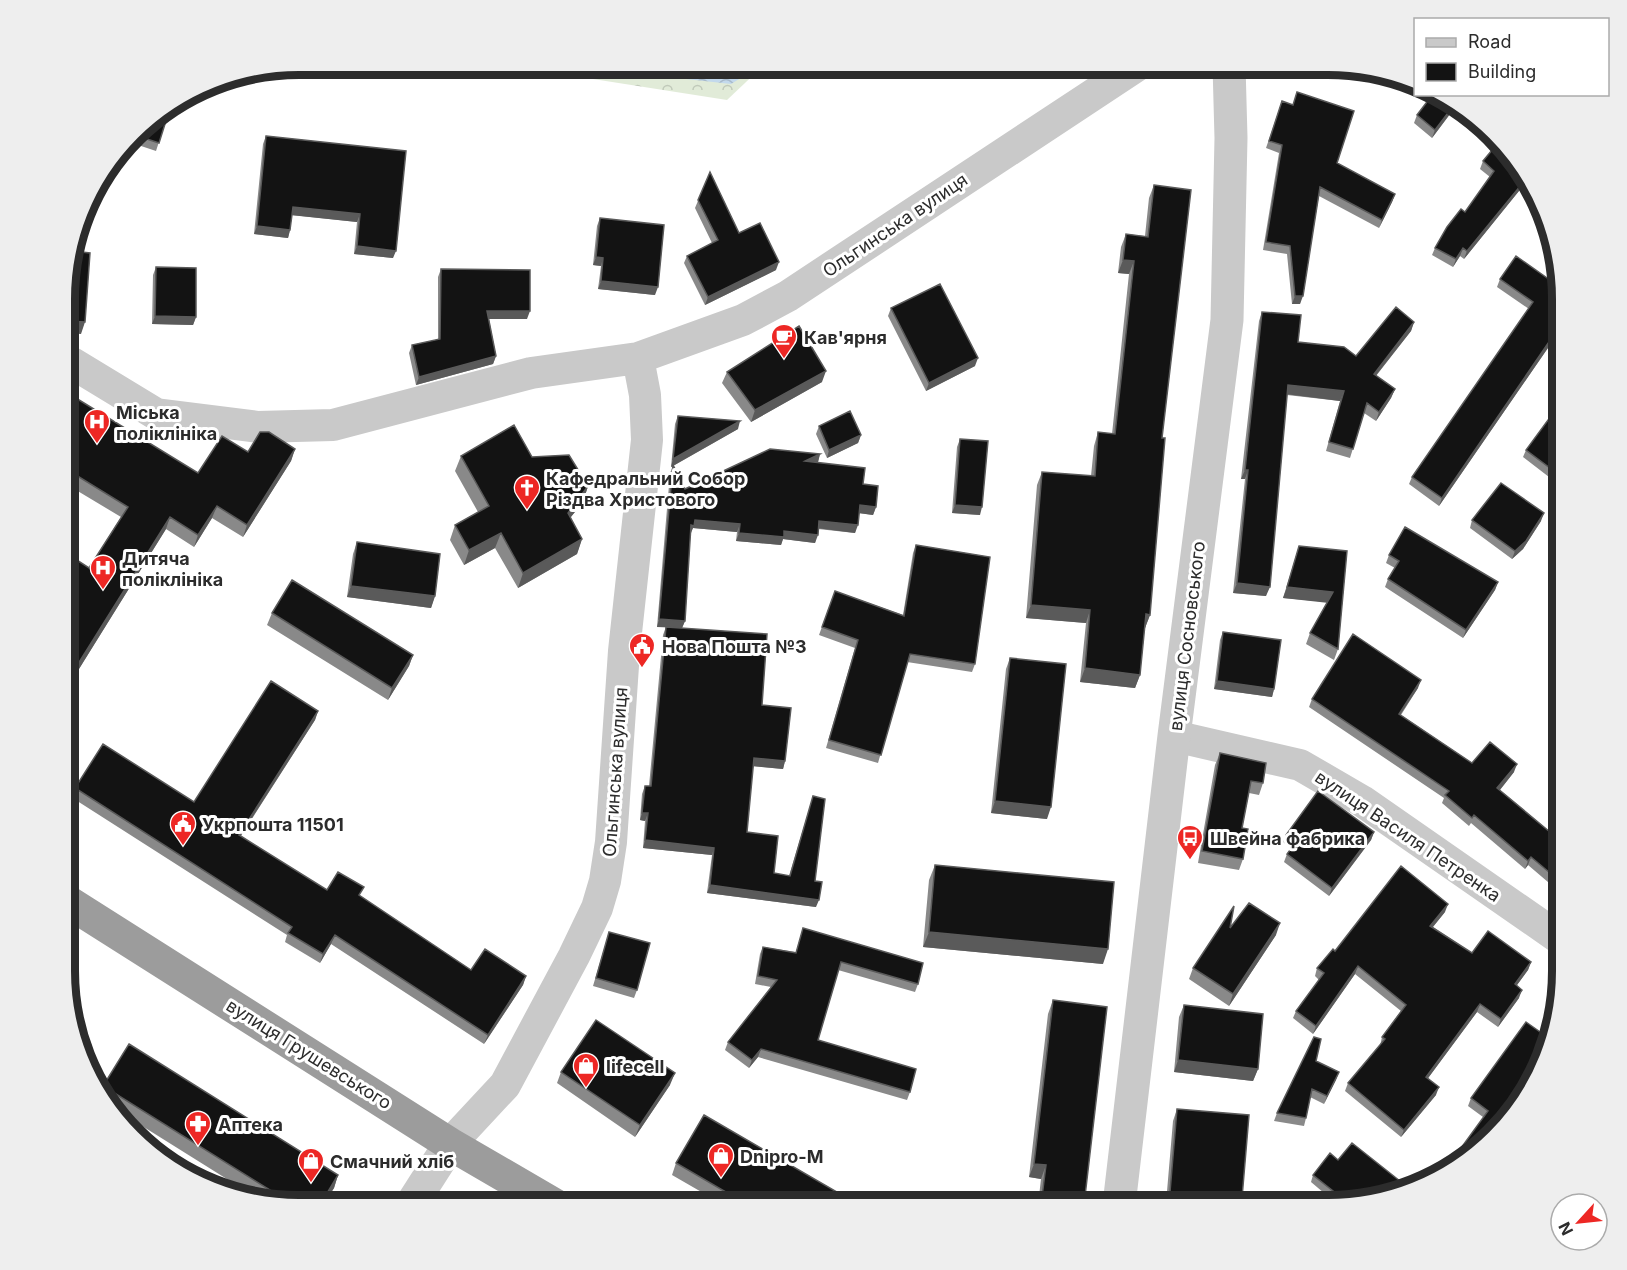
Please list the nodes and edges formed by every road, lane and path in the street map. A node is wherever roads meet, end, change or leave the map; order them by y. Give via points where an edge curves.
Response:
1 (1123, 75) edge
2 (1229, 75) edge
3 (638, 358) junction
4 (75, 365) edge
5 (1174, 736) junction
6 (75, 906) edge
7 (1552, 933) edge
8 (450, 1144) junction
9 (417, 1195) edge
10 (538, 1195) edge
11 (1120, 1195) edge

1 - 3 street, Ольгинська вулиця via 788,296 743,320
2 - 5 street, вулиця Сосновського via 1232,138 1227,320
3 - 4 street, Ольгинська вулиця via 531,372 333,425 258,427 156,414
3 - 8 street, Ольгинська вулиця via 647,440 605,881 597,908 505,1085
5 - 7 street, вулиця Василя Петренка via 1300,765 1362,801
5 - 11 street, вулиця Сосновського
6 - 8 highway, вулиця Грушевського
8 - 9 street
8 - 10 highway, вулиця Грушевського

